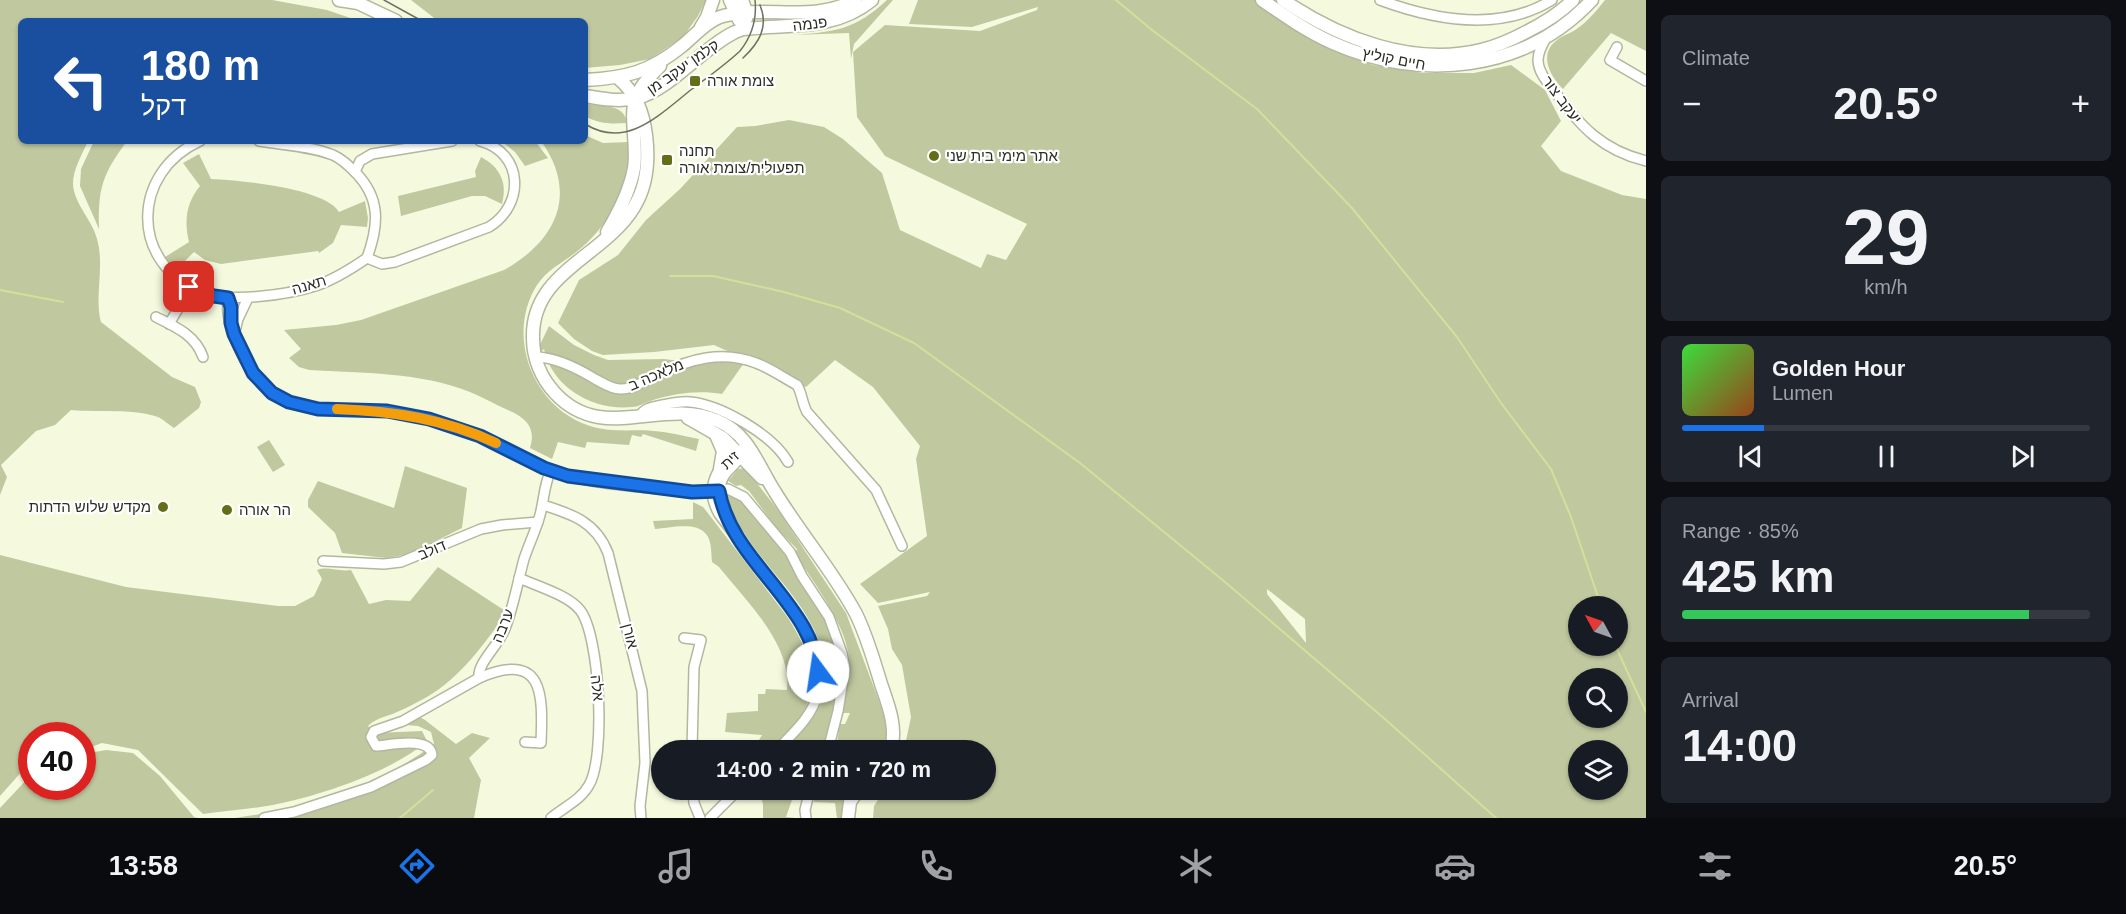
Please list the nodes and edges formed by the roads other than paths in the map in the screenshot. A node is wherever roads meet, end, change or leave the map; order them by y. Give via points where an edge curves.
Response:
1 (339, 0) edge
2 (713, 0) edge
3 (730, 0) edge
4 (742, 0) edge
5 (855, 0) edge
6 (872, 0) edge
7 (1262, 0) edge
8 (1283, 0) edge
9 (1380, 0) edge
10 (1552, 0) edge
11 (1573, 0) edge
12 (1592, 0) edge
13 (741, 14) junction
14 (390, 18) edge
15 (743, 29) junction
16 (692, 37) junction
17 (1546, 38) junction
18 (1617, 47) dead end
19 (669, 56) junction
20 (618, 78) junction
21 (588, 80) edge
22 (1646, 81) edge
23 (588, 96) edge
24 (635, 98) junction
25 (194, 144) edge
26 (276, 144) edge
27 (434, 144) edge
28 (489, 144) edge
29 (1646, 161) edge
30 (355, 172) junction
31 (367, 258) junction
32 (191, 287) junction
33 (228, 298) junction
34 (248, 298) junction
35 (156, 317) dead end
36 (170, 324) junction
37 (235, 337) junction
38 (203, 357) dead end
39 (535, 357) junction
40 (678, 413) junction
41 (639, 417) junction
42 (714, 431) junction
43 (742, 451) junction
44 (788, 462) dead end
45 (720, 469) junction
46 (551, 470) junction
47 (715, 492) junction
48 (543, 505) junction
49 (538, 522) junction
50 (902, 546) dead end
51 (323, 561) dead end
52 (519, 578) junction
53 (684, 638) dead end
54 (479, 678) junction
55 (693, 740) edge
56 (786, 740) edge
57 (831, 740) edge
58 (894, 740) edge
59 (525, 742) dead end
60 (694, 800) edge
61 (728, 800) edge
62 (807, 800) edge
63 (851, 800) edge
64 (640, 806) junction
65 (264, 818) edge
66 (551, 818) edge
67 (635, 818) edge
68 (641, 818) edge
69 (700, 818) edge
70 (710, 818) edge
71 (806, 818) edge
72 (848, 818) edge

1 - 14 main road via 358,3
2 - 16 main road via 707,17
3 - 13 main road
4 - 13 main road
5 - 13 main road, פנמה via 821,12
6 - 15 main road, פנמה via 848,16 829,22
7 - 17 main road, חיים קוליץ via 1333,43 1419,66 1483,62
8 - 11 main road, חיים קוליץ via 1316,21 1359,40 1412,53 1445,54 1498,46 1540,25
9 - 10 street via 1428,14 1468,20 1510,17
12 - 17 main road, חיים קוליץ
13 - 15 main road
13 - 16 main road, קלמן יעקב מן via 717,18
15 - 24 main road, קלמן יעקב מן via 728,35 661,86
16 - 19 main road, קלמן יעקב מן
17 - 29 street, יעקב צור via 1538,55 1540,69 1574,118 1615,151
18 - 22 street via 1610,60
19 - 20 main road, קלמן יעקב מן via 646,70
19 - 24 main road
20 - 21 main road, קלמן יעקב מן
20 - 24 main road
23 - 24 main road, קלמן יעקב מן
24 - 39 main road via 635,160 630,184 614,221 592,250 557,279 540,302 532,332
25 - 32 street, תאנה via 168,163 155,184 148,207 149,236 157,255 168,270
26 - 30 street via 326,153
27 - 30 street via 372,154 360,161
28 - 31 street via 502,153 515,178 509,208 500,219 483,230 394,262 382,264
30 - 31 street via 368,188 376,212 375,235
31 - 34 street, תאנה via 315,286
32 - 33 street, תאנה
32 - 36 street
33 - 34 street, תאנה
33 - 37 street via 227,313
34 - 37 street via 236,323
35 - 36 street
36 - 38 street via 192,338
37 - 46 street via 258,381 289,402 318,409 387,411 429,419 480,436
39 - 41 main road via 545,381 572,408 606,419
39 - 50 street, מלאכה ב via 562,363 621,389 692,359 731,357 757,363 797,385 807,412 879,494
40 - 41 main road
40 - 42 main road
40 - 43 main road via 718,421 736,432
41 - 44 street via 642,411 665,404 689,402 707,406 773,443
42 - 43 main road
42 - 45 main road via 723,451
43 - 45 street, זית
43 - 47 street, זית
43 - 58 main road via 773,490 856,614 891,715
45 - 47 street, זית via 714,478
46 - 47 street via 585,479
46 - 48 street, ערבה
47 - 56 street, זית via 733,530 806,630 816,658 817,697 805,719
47 - 57 street via 737,492 752,506 790,552 833,626 845,668
48 - 49 street, ערבה
48 - 64 street, אורן via 568,512 589,524 600,536 610,560 642,687 645,763
49 - 51 street, דולב via 481,529 401,562
49 - 52 street, ערבה
52 - 54 street, ערבה via 505,630 481,664
52 - 66 street, אלה via 567,600 583,615 598,694 600,726 593,778 580,797
53 - 55 street via 701,640 694,667
54 - 59 street via 512,669 535,681 542,699 541,743
54 - 65 street via 404,721 374,731 376,746 427,745 432,755 426,760 370,787
60 - 69 street
61 - 70 street
62 - 71 street
63 - 72 main road
64 - 67 street, אורן
64 - 68 street, אורן

